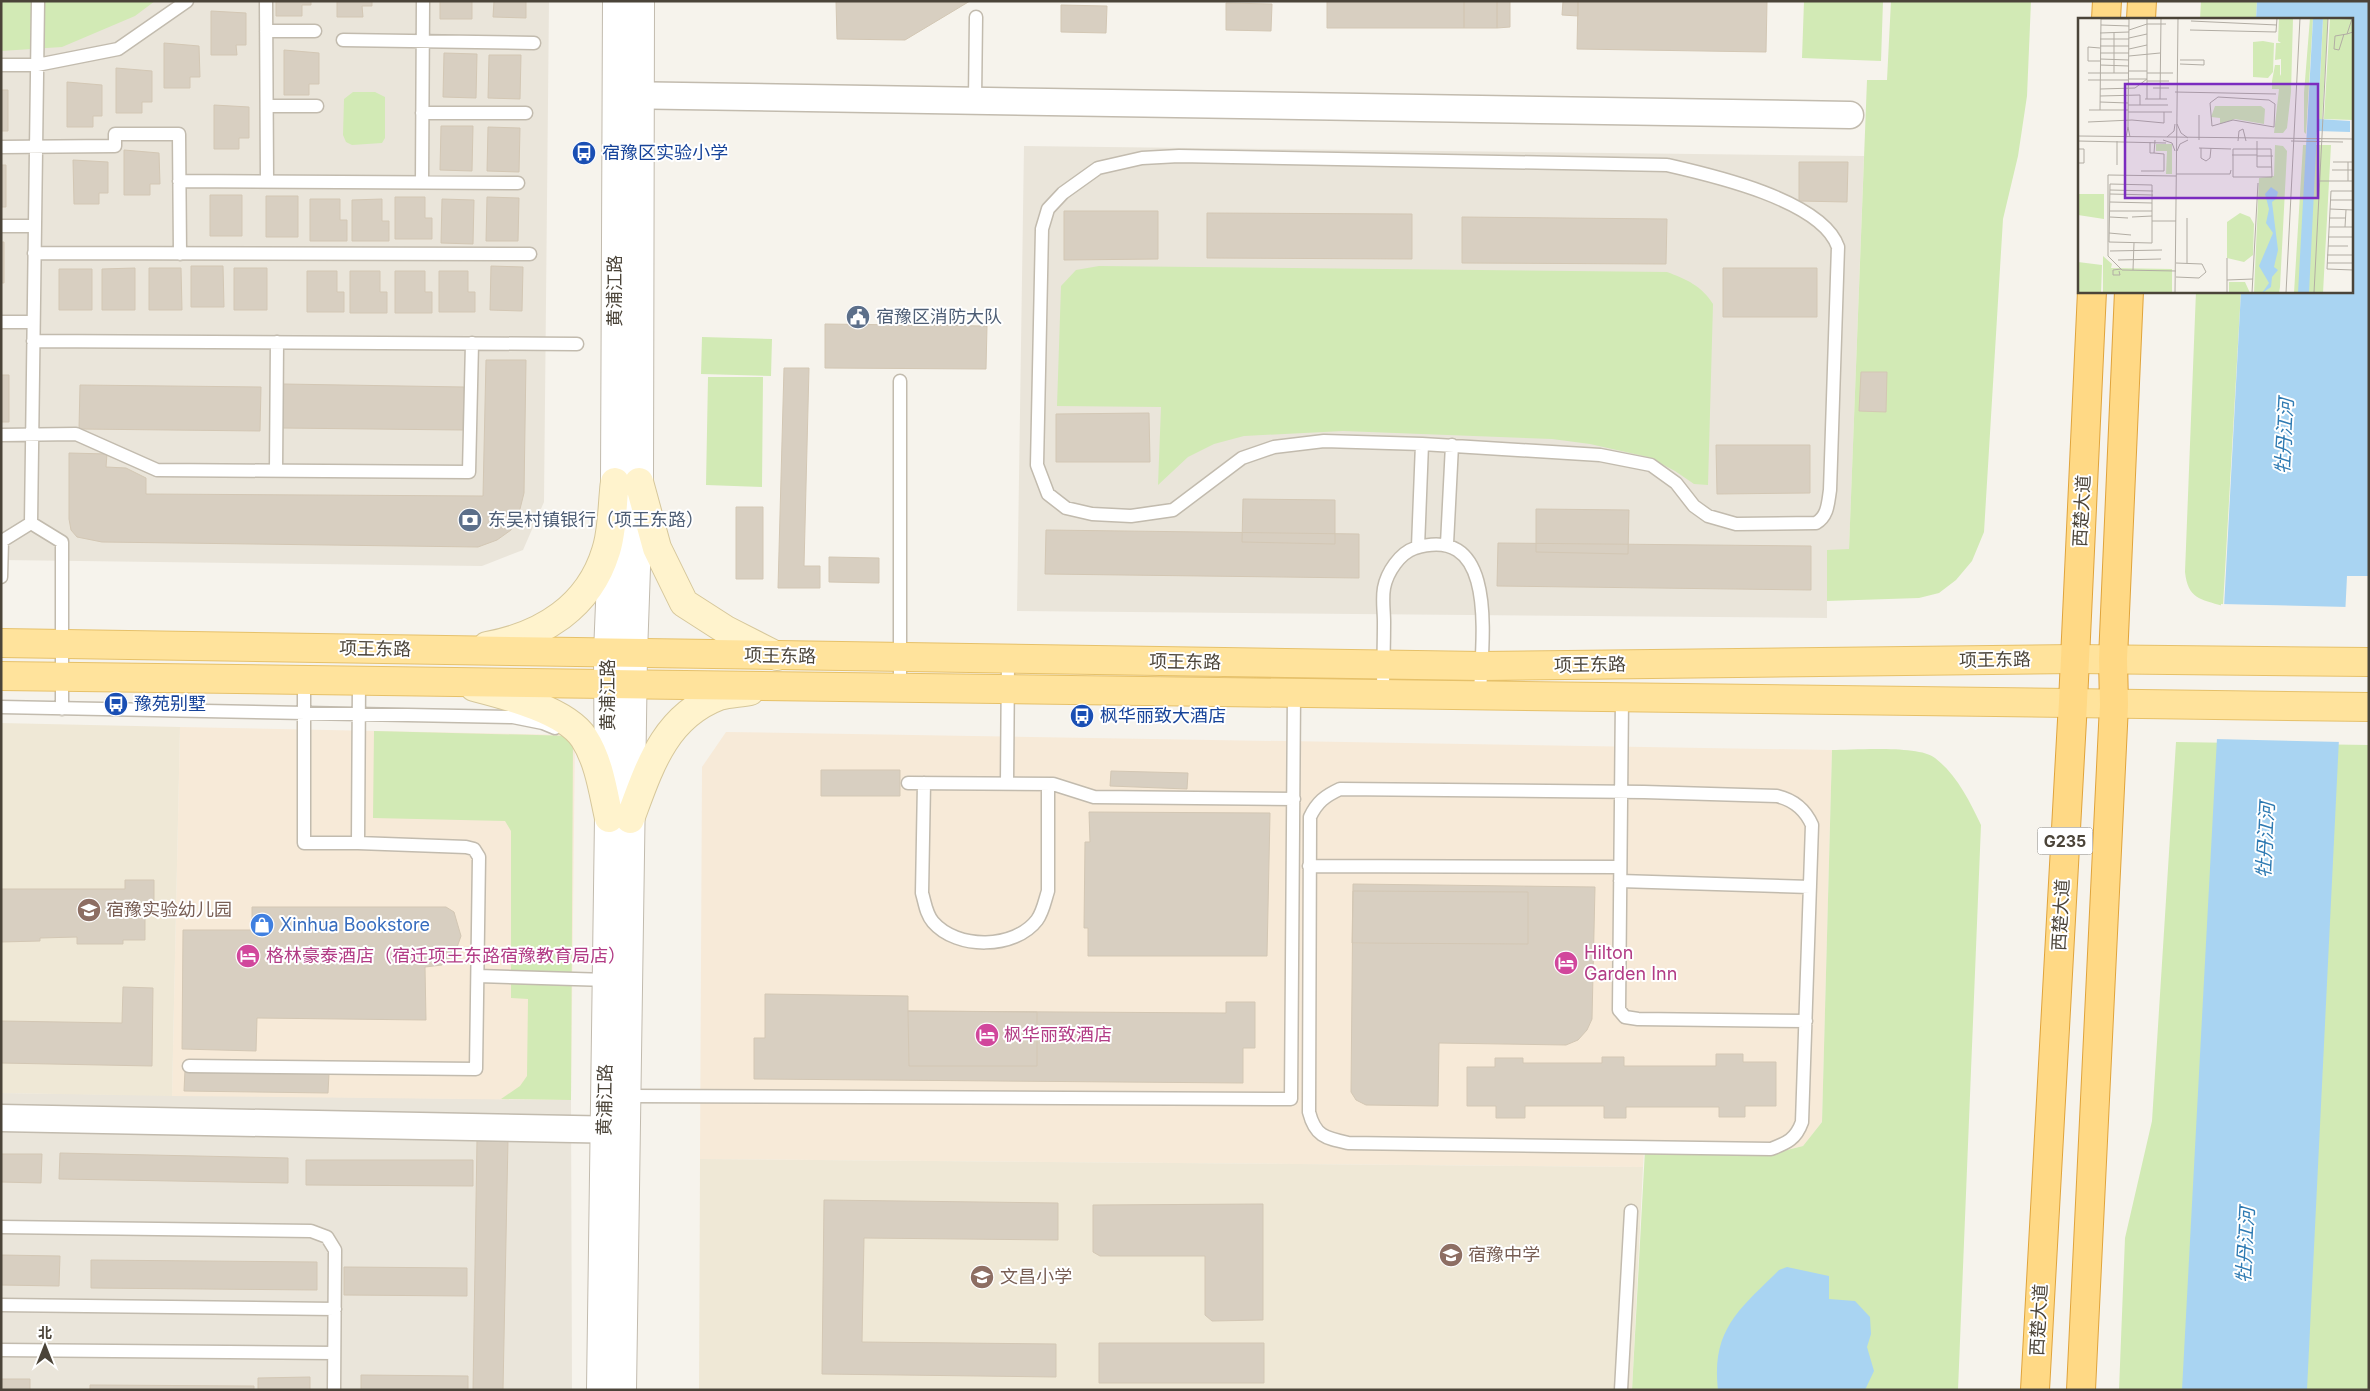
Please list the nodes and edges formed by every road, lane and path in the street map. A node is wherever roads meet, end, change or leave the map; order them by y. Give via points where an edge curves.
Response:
1 (38, 1) edge
2 (187, 1) edge
3 (266, 1) edge
4 (423, 1) edge
5 (616, 1) edge
6 (640, 1) edge
7 (2107, 1) edge
8 (2142, 1) edge
9 (976, 17) dead end
10 (2106, 18) edge
11 (2141, 18) edge
12 (266, 31) junction
13 (315, 31) dead end
14 (343, 40) dead end
15 (423, 42) junction
16 (534, 43) dead end
17 (1, 65) edge
18 (37, 65) junction
19 (627, 94) junction
20 (975, 100) junction
21 (267, 106) junction
22 (318, 106) dead end
23 (422, 113) junction
24 (526, 113) dead end
25 (1850, 115) dead end
26 (1, 147) edge
27 (36, 147) junction
28 (179, 181) junction
29 (267, 181) junction
30 (422, 182) junction
31 (518, 183) dead end
32 (1, 226) edge
33 (34, 226) junction
34 (34, 253) junction
35 (180, 254) junction
36 (530, 254) dead end
37 (2092, 292) edge
38 (2129, 292) edge
39 (1, 322) edge
40 (33, 322) junction
41 (33, 341) junction
42 (277, 342) junction
43 (472, 343) junction
44 (577, 344) dead end
45 (900, 381) dead end
46 (32, 434) junction
47 (1, 435) edge
48 (1422, 444) junction
49 (1452, 445) junction
50 (276, 470) junction
51 (627, 482) junction
52 (31, 523) junction
53 (1447, 544) junction
54 (1418, 547) junction
55 (1, 577) edge
56 (1, 643) edge
57 (62, 644) junction
58 (461, 650) junction
59 (621, 653) junction
60 (777, 656) junction
61 (900, 658) junction
62 (2075, 659) junction
63 (2113, 659) junction
64 (1008, 660) junction
65 (2369, 662) edge
66 (1383, 665) junction
67 (1481, 666) junction
68 (1, 676) edge
69 (62, 677) junction
70 (304, 680) junction
71 (359, 681) junction
72 (458, 683) junction
73 (621, 685) junction
74 (774, 687) junction
75 (900, 689) junction
76 (1008, 690) junction
77 (1294, 693) junction
78 (1383, 694) junction
79 (1480, 695) junction
80 (1622, 697) junction
81 (2073, 702) junction
82 (2114, 705) junction
83 (1, 707) edge
84 (2366, 707) edge
85 (62, 708) junction
86 (304, 712) junction
87 (359, 713) junction
88 (573, 736) dead end
89 (908, 783) dead end
90 (924, 783) junction
91 (1007, 783) junction
92 (1048, 784) junction
93 (1621, 792) junction
94 (1294, 799) junction
95 (619, 818) junction
96 (358, 843) junction
97 (1310, 866) junction
98 (1620, 867) junction
99 (1620, 881) junction
100 (1810, 887) junction
101 (478, 976) junction
102 (617, 980) junction
103 (1806, 1021) junction
104 (189, 1066) dead end
105 (628, 1096) junction
106 (1, 1118) edge
107 (616, 1130) junction
108 (1631, 1211) dead end
109 (1, 1227) edge
110 (1, 1305) edge
111 (335, 1309) junction
112 (1, 1350) edge
113 (334, 1353) junction
114 (334, 1390) edge
115 (601, 1390) edge
116 (622, 1390) edge
117 (1622, 1390) edge
118 (2035, 1390) edge
119 (2081, 1390) edge

1 - 18 lane
2 - 18 lane via 118,49
3 - 12 lane
4 - 15 lane
5 - 19 street, 黄浦江路
6 - 19 street, 黄浦江路
7 - 10 highway
8 - 11 highway
9 - 20 lane
12 - 13 lane
12 - 21 lane
14 - 15 lane
15 - 16 lane
15 - 23 lane
17 - 18 lane
18 - 27 lane
19 - 20 street
19 - 51 street, 黄浦江路
20 - 25 street
21 - 22 lane
21 - 29 lane
23 - 24 lane
23 - 30 lane
26 - 27 lane
27 - 28 lane via 115,146 115,134 179,134
27 - 33 lane
28 - 29 lane
28 - 35 lane
29 - 30 lane
30 - 31 lane
32 - 33 lane
33 - 34 lane
34 - 35 lane
34 - 40 lane
35 - 36 lane
37 - 62 highway, 西楚大道 / G235
38 - 63 highway, 西楚大道 / G235
39 - 40 lane
40 - 41 lane
41 - 42 lane
41 - 46 lane
42 - 43 lane
42 - 50 lane
43 - 44 lane
43 - 50 lane via 469,472
45 - 61 lane
46 - 47 lane
46 - 50 lane via 76,434 157,470
46 - 52 lane
48 - 49 lane
48 - 49 lane via 1324,441 1274,447 1242,458 1173,510 1131,516 1092,514 1066,508 1048,494 1037,465 1042,229 1048,209 1063,193 1098,168 1142,158 1667,165 1765,192 1811,217 1834,235 1838,247 1830,490 1823,519 1816,523 1736,524 1708,516 1694,506 1676,483 1651,465 1600,455
48 - 54 lane
49 - 53 lane
51 - 58 main road via 595,579 576,604 550,623 515,641
51 - 59 street, 黄浦江路
51 - 60 main road via 684,603 726,630
52 - 55 lane via 2,541
52 - 57 lane via 62,542
53 - 54 lane
53 - 67 lane via 1463,553 1482,593
54 - 66 lane via 1408,550 1392,568 1384,588
56 - 57 main road, 项王东路
57 - 58 main road, 项王东路
57 - 69 lane
58 - 59 main road, 项王东路
59 - 60 main road, 项王东路
59 - 73 street, 黄浦江路
60 - 61 main road, 项王东路
61 - 64 main road, 项王东路
61 - 75 lane
62 - 63 main road, 项王东路
62 - 67 main road, 项王东路
62 - 81 highway, 西楚大道 / G235
63 - 65 main road, 项王东路
63 - 82 highway, 西楚大道 / G235
64 - 66 main road, 项王东路
64 - 76 lane
66 - 67 main road, 项王东路
66 - 78 lane
67 - 79 lane
68 - 69 main road, 项王东路
69 - 70 main road, 项王东路
69 - 85 lane
70 - 71 main road, 项王东路
70 - 86 lane
71 - 72 main road, 项王东路
71 - 87 lane
72 - 73 main road, 项王东路
72 - 95 main road via 522,700 574,726 592,753
73 - 74 main road, 项王东路
73 - 95 street, 黄浦江路
74 - 75 main road, 项王东路
74 - 95 main road via 720,696 694,710 671,731 653,756
75 - 76 main road, 项王东路
76 - 77 main road, 项王东路
76 - 91 lane
77 - 78 main road, 项王东路
77 - 94 lane
78 - 79 main road, 项王东路
79 - 80 main road, 项王东路
80 - 81 main road, 项王东路
80 - 93 lane
81 - 82 main road, 项王东路
81 - 118 highway, 西楚大道 / G235
82 - 84 main road, 项王东路
82 - 119 highway, 西楚大道 / G235
83 - 85 lane
85 - 86 lane
86 - 87 lane
86 - 96 lane via 304,843
87 - 88 lane via 513,718 543,723
87 - 96 lane
89 - 90 lane
90 - 91 lane
90 - 92 lane via 922,893 926,910 932,922 942,930 957,938 976,942 1010,939 1027,930 1038,919 1048,891
91 - 92 lane
92 - 94 lane via 1094,797
93 - 97 lane via 1340,789 1325,796 1314,807 1310,817
93 - 98 lane
93 - 100 lane via 1789,799 1807,813 1812,825
94 - 105 lane via 1291,1099
95 - 102 street, 黄浦江路
96 - 101 lane via 474,849 480,868
97 - 98 lane
97 - 103 lane via 1309,1112 1316,1130 1333,1140 1770,1149 1789,1142 1798,1134 1802,1122
98 - 99 lane
99 - 100 lane
99 - 103 lane via 1619,1010 1625,1017
100 - 103 lane
101 - 102 lane
101 - 104 lane via 476,1069
102 - 105 street, 黄浦江路
102 - 107 street, 黄浦江路
105 - 107 street, 黄浦江路
106 - 107 street
107 - 115 street, 黄浦江路
107 - 116 street, 黄浦江路
108 - 117 lane
109 - 111 lane via 311,1231 328,1237 335,1250
110 - 111 lane
111 - 113 lane
112 - 113 lane
113 - 114 lane

